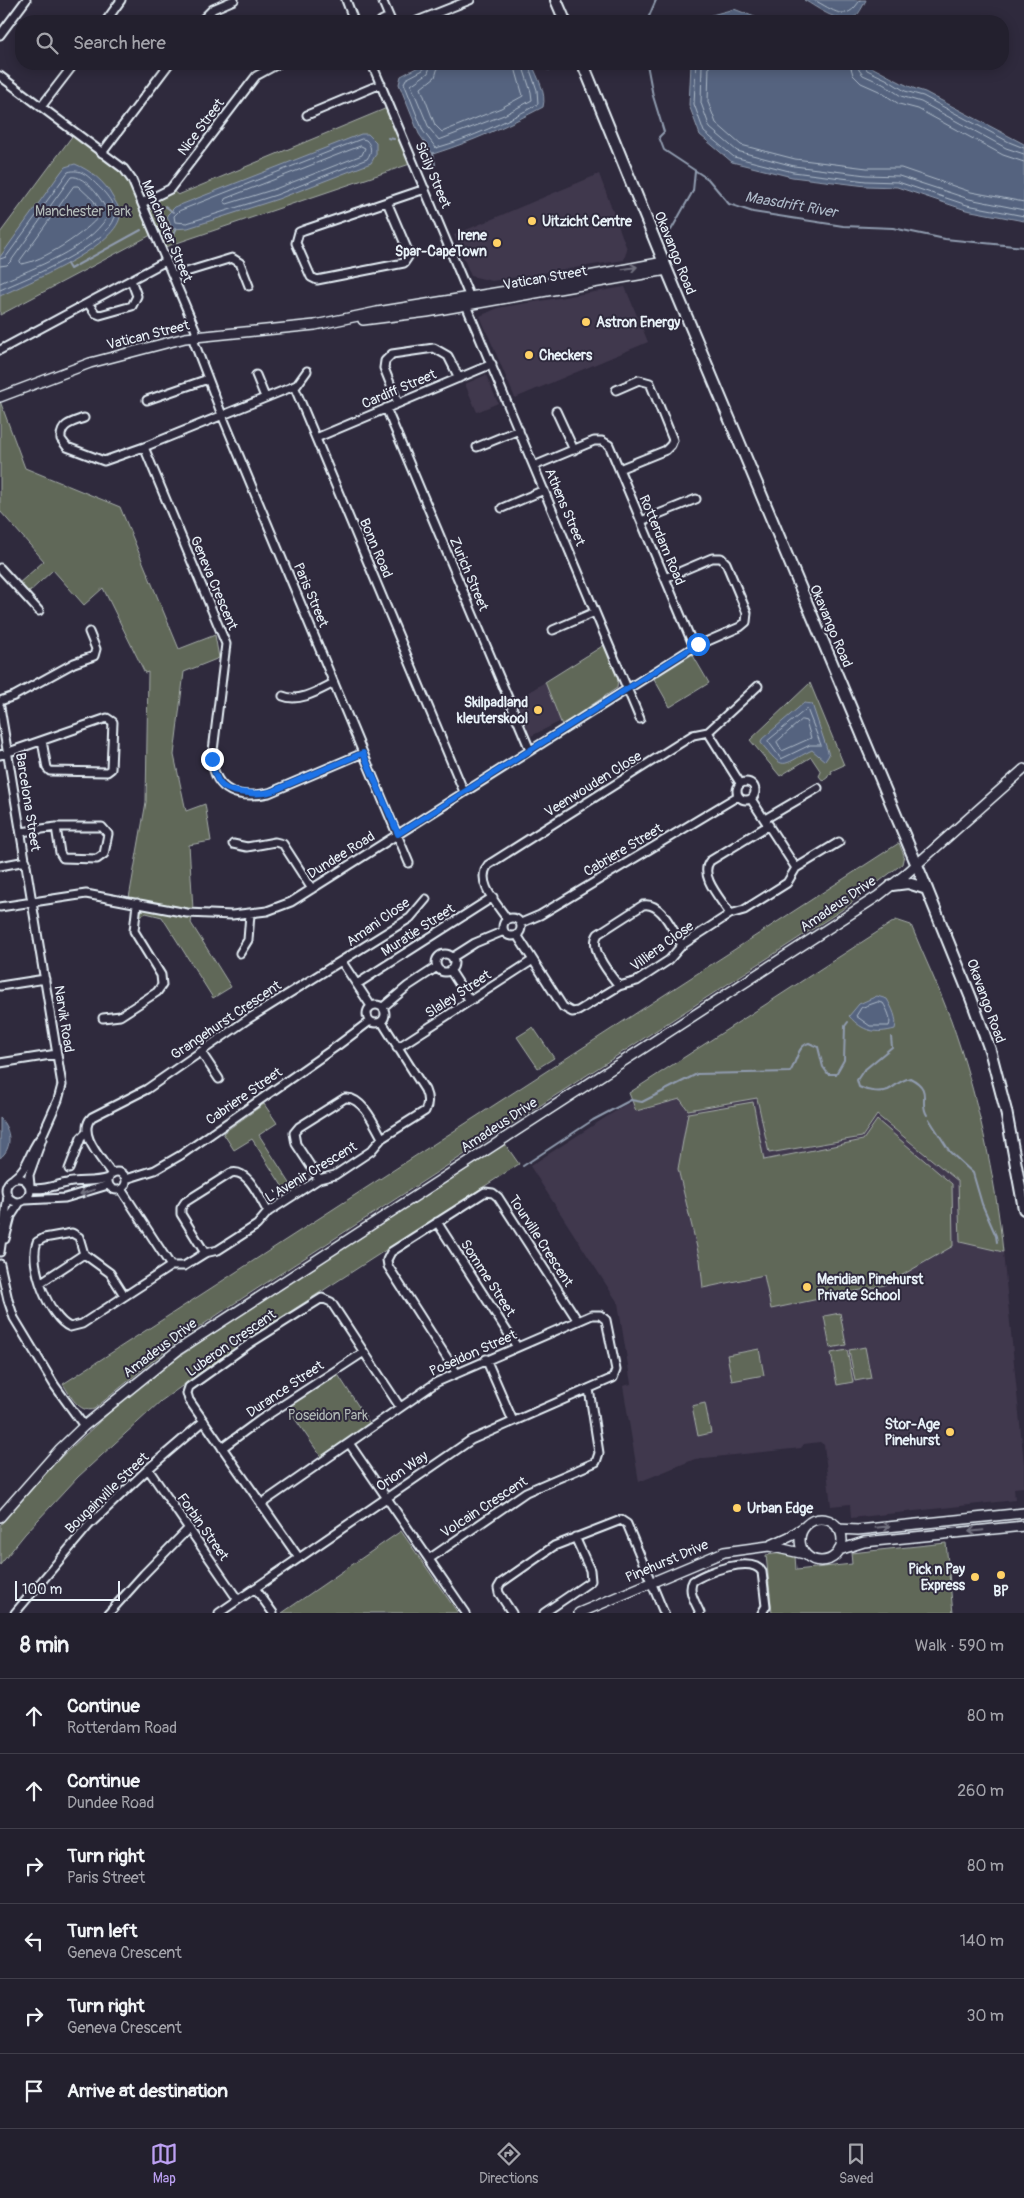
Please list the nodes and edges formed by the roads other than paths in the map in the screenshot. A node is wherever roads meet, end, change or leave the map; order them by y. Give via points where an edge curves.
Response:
1 (26, 0) edge
2 (122, 0) edge
3 (234, 0) edge
4 (346, 0) edge
5 (382, 0) edge
6 (470, 0) edge
7 (556, 0) edge
8 (111, 15) edge
9 (207, 15) edge
10 (352, 15) edge
11 (388, 15) edge
12 (432, 15) edge
13 (562, 15) edge
14 (0, 35) edge
15 (69, 70) edge
16 (164, 70) edge
17 (267, 70) edge
18 (375, 70) edge
19 (585, 70) edge
20 (0, 76) edge
21 (381, 84) junction
22 (41, 107) junction
23 (307, 115) dead end
24 (102, 153) junction
25 (425, 189) junction
26 (387, 202) junction
27 (142, 203) junction
28 (166, 261) junction
29 (665, 266) junction
30 (173, 276) junction
31 (131, 280) junction
32 (249, 286) dead end
33 (468, 301) junction
34 (88, 303) junction
35 (195, 337) junction
36 (0, 350) edge
37 (492, 364) junction
38 (308, 371) dead end
39 (256, 374) dead end
40 (458, 378) junction
41 (208, 379) junction
42 (294, 386) junction
43 (616, 390) dead end
44 (0, 397) edge
45 (265, 397) junction
46 (147, 400) dead end
47 (398, 403) junction
48 (386, 408) junction
49 (556, 411) dead end
50 (222, 415) junction
51 (84, 418) dead end
52 (519, 430) junction
53 (316, 438) junction
54 (144, 447) junction
55 (476, 447) dead end
56 (574, 450) junction
57 (534, 466) junction
58 (619, 469) junction
59 (544, 490) junction
60 (696, 499) dead end
61 (502, 508) dead end
62 (641, 521) junction
63 (0, 568) edge
64 (665, 578) junction
65 (38, 611) dead end
66 (595, 612) junction
67 (553, 630) dead end
68 (88, 632) dead end
69 (694, 647) junction
70 (334, 684) junction
71 (758, 686) dead end
72 (627, 689) junction
73 (283, 696) dead end
74 (0, 701) edge
75 (0, 707) edge
76 (640, 720) dead end
77 (708, 732) junction
78 (42, 741) junction
79 (530, 750) junction
80 (363, 753) junction
81 (4, 754) edge
82 (1024, 768) edge
83 (740, 783) junction
84 (818, 788) dead end
85 (464, 792) junction
86 (738, 796) junction
87 (751, 799) junction
88 (767, 822) junction
89 (56, 827) junction
90 (21, 832) junction
91 (398, 834) junction
92 (839, 842) dead end
93 (233, 844) dead end
94 (26, 861) junction
95 (409, 863) dead end
96 (917, 864) junction
97 (0, 866) edge
98 (796, 868) junction
99 (892, 885) junction
100 (312, 888) junction
101 (927, 889) junction
102 (493, 896) junction
103 (426, 899) dead end
104 (32, 902) junction
105 (137, 903) junction
106 (0, 907) edge
107 (250, 914) junction
108 (730, 914) junction
109 (507, 919) junction
110 (521, 923) junction
111 (504, 931) junction
112 (517, 935) junction
113 (682, 945) junction
114 (240, 953) dead end
115 (453, 957) junction
116 (533, 960) junction
117 (342, 962) junction
118 (437, 968) junction
119 (450, 970) junction
120 (45, 978) junction
121 (357, 984) junction
122 (0, 986) edge
123 (619, 986) junction
124 (470, 1002) junction
125 (371, 1006) junction
126 (383, 1007) junction
127 (103, 1018) dead end
128 (370, 1021) junction
129 (382, 1022) junction
130 (397, 1048) junction
131 (201, 1052) junction
132 (57, 1054) junction
133 (0, 1063) edge
134 (219, 1079) dead end
135 (87, 1132) junction
136 (42, 1136) junction
137 (382, 1138) junction
138 (69, 1169) dead end
139 (14, 1178) junction
140 (109, 1179) junction
141 (126, 1179) junction
142 (319, 1179) junction
143 (30, 1187) junction
144 (54, 1187) junction
145 (121, 1189) junction
146 (8, 1196) junction
147 (56, 1199) junction
148 (23, 1201) junction
149 (1024, 1209) edge
150 (268, 1212) junction
151 (437, 1222) junction
152 (0, 1249) edge
153 (205, 1253) junction
154 (84, 1254) junction
155 (0, 1264) edge
156 (171, 1266) junction
157 (40, 1283) junction
158 (124, 1295) junction
159 (578, 1321) junction
160 (517, 1347) junction
161 (364, 1352) junction
162 (486, 1360) junction
163 (456, 1372) junction
164 (614, 1377) joint
165 (588, 1389) junction
166 (400, 1406) junction
167 (204, 1421) junction
168 (513, 1421) junction
169 (84, 1426) junction
170 (349, 1443) junction
171 (222, 1448) junction
172 (148, 1469) junction
173 (386, 1497) junction
174 (261, 1504) junction
175 (1024, 1513) edge
176 (0, 1516) edge
177 (1024, 1526) edge
178 (804, 1527) junction
179 (189, 1528) junction
180 (838, 1529) junction
181 (575, 1537) junction
182 (769, 1546) junction
183 (839, 1550) junction
184 (805, 1554) junction
185 (299, 1558) junction
186 (429, 1559) junction
187 (651, 1582) junction
188 (255, 1588) junction
189 (238, 1600) junction
190 (15, 1613) edge
191 (109, 1613) edge
192 (219, 1613) edge
193 (273, 1613) edge
194 (466, 1613) edge
195 (512, 1613) edge
196 (544, 1613) edge
197 (579, 1613) edge
198 (664, 1613) edge
199 (700, 1613) edge
200 (762, 1613) edge

1 - 14 street
2 - 8 street
3 - 9 street
4 - 10 street
5 - 11 street
6 - 12 street
7 - 13 main road
15 - 22 street
16 - 24 street
17 - 27 street, Nice Street via 256,76 170,189
18 - 21 street, Sicily Street
19 - 29 main road, Okavango Road
20 - 22 street, Manchester Street
21 - 23 street
21 - 25 street, Sicily Street
22 - 24 street, Manchester Street
24 - 27 street, Manchester Street via 129,175
25 - 26 street
25 - 33 street, Sicily Street via 468,293
26 - 26 street via 299,232 296,243 311,277 317,280 404,263 408,251
27 - 28 street, Manchester Street
28 - 30 street, Manchester Street
28 - 31 street
29 - 33 street, Vatican Street
29 - 96 main road, Okavango Road
30 - 32 street via 232,258 240,263
30 - 35 street, Manchester Street via 196,331
31 - 34 street
31 - 34 street via 137,296 132,306 98,315
33 - 35 street, Vatican Street via 377,312 338,321
33 - 37 street, Athens Street via 468,310
34 - 36 street
35 - 41 street, Paris Street
35 - 44 street, Vatican Street via 90,363
37 - 40 street, Cardiff Street
37 - 52 street, Athens Street
38 - 42 street
39 - 45 street
40 - 47 street, Cardiff Street
40 - 47 street via 448,356 434,348 392,354 385,361 384,368
41 - 46 street
41 - 50 street, Paris Street
42 - 45 street
42 - 53 street, Bonn Road
43 - 58 street via 639,380 650,383 673,440 666,450
45 - 50 street
47 - 48 street, Cardiff Street
48 - 53 street, Cardiff Street
48 - 79 street, Zurich Street
49 - 56 street
50 - 54 street
50 - 70 street, Paris Street
51 - 54 street via 62,428 61,439 67,448 104,461
52 - 55 street
52 - 57 street, Athens Street
53 - 85 street, Bonn Road
54 - 80 street, Geneva Crescent via 226,644 212,759 222,786 232,792 269,792
56 - 57 street, Rotterdam Road
56 - 58 street, Rotterdam Road via 596,440 604,442
57 - 59 street, Athens Street
58 - 62 street, Rotterdam Road
59 - 61 street
59 - 66 street, Athens Street
60 - 62 street
62 - 64 street, Rotterdam Road
63 - 65 street
64 - 69 street, Rotterdam Road
64 - 69 street via 712,558 721,558 747,613 747,619 740,627
66 - 67 street
66 - 72 street, Athens Street
68 - 74 street via 96,649 94,656
69 - 72 street
70 - 73 street via 300,698
70 - 80 street, Paris Street
71 - 77 street, Veenwouden Close
72 - 76 street, Athens Street
72 - 79 street, Dundee Road
75 - 81 street, Barcelona Street
77 - 83 street
77 - 102 street, Veenwouden Close via 693,735 488,865 483,880
78 - 78 street via 110,718 113,722 111,769 107,772 50,771 46,767
78 - 81 street
79 - 85 street, Dundee Road
80 - 91 street, Paris Street
81 - 90 street, Barcelona Street
82 - 96 street, Amadeus Drive
83 - 86 street
83 - 87 street via 754,785
84 - 88 street
85 - 91 street, Dundee Road
86 - 87 street via 744,800
86 - 110 street, Cabriere Street
87 - 88 street
88 - 98 street
88 - 108 street via 707,865 707,877
89 - 89 street via 106,829 108,837 104,854 97,859 64,858
89 - 90 street
90 - 94 street, Barcelona Street
91 - 95 street, Paris Street
91 - 100 street, Dundee Road
92 - 98 street, Villiera Close
93 - 100 street via 247,847 274,842 283,844
94 - 97 street
94 - 104 street, Barcelona Street
96 - 99 street, Amadeus Drive
96 - 101 main road, Okavango Road
98 - 108 street, Villiera Close via 787,882 744,910
99 - 101 main road via 908,883
99 - 169 street, Amadeus Drive via 209,1329
100 - 107 street, Dundee Road via 283,905
101 - 149 main road, Okavango Road via 990,1050 1006,1111
102 - 109 street, Veenwouden Close
102 - 121 street, Muratie Street
103 - 117 street, Amani Close via 410,918
104 - 105 street, Dundee Road via 86,894
104 - 106 street, Dundee Road
104 - 120 street, Narvik Road
105 - 107 street, Dundee Road via 193,913
105 - 127 street via 134,931 161,975 162,985 157,992 120,1016
107 - 114 street via 248,940
108 - 113 street, Villiera Close
109 - 110 street via 515,918
109 - 111 street
110 - 112 street via 522,929
111 - 112 street via 511,936
111 - 115 street
112 - 116 street, Villiera Close
113 - 123 street, Villiera Close via 669,960 636,981
113 - 123 street via 658,908 650,904 598,934 595,948
115 - 118 street via 445,953 439,955
115 - 119 street via 454,964
116 - 123 street, Villiera Close via 569,1011 583,1009
116 - 124 street, Slaley Street
117 - 121 street
117 - 131 street, Grangehurst Crescent via 311,978
118 - 119 street via 443,972
118 - 126 street
119 - 124 street
120 - 122 street
120 - 132 street, Narvik Road
121 - 125 street
124 - 130 street, Slaley Street
125 - 126 street
125 - 128 street via 367,1014
126 - 129 street via 386,1014
128 - 129 street
128 - 141 street, Cabriere Street via 181,1156 155,1170
129 - 130 street, L'Avenir Crescent
130 - 137 street, L'Avenir Crescent via 425,1090 428,1105 425,1111
131 - 134 street
131 - 135 street, Grangehurst Crescent via 147,1089 92,1117 87,1124
132 - 133 street
132 - 136 street, Narvik Road via 62,1090
135 - 138 street, Grangehurst Crescent
135 - 140 street
136 - 139 street, Narvik Road via 22,1172
136 - 143 street, Narvik Road via 29,1175
137 - 142 street, L'Avenir Crescent via 371,1151 334,1176
137 - 142 street via 358,1102 350,1098 299,1127 294,1132 295,1141
139 - 143 street via 22,1178
139 - 146 street via 7,1185
140 - 141 street via 120,1172
140 - 144 street
140 - 145 street via 114,1190
140 -> 147 street via 78,1195
141 - 145 street
142 - 150 street, L'Avenir Crescent
143 - 144 street
143 - 148 street via 30,1195
144 - 147 street
145 - 156 street
146 - 148 street via 12,1200
146 - 152 street
147 - 148 street
148 - 152 street via 11,1216
150 - 153 street, L'Avenir Crescent via 257,1225 218,1250
150 - 153 street via 245,1176 238,1172 230,1173 182,1208 181,1214
151 - 159 street, Tourville Crescent via 484,1192 496,1194
151 - 160 street, Somme Street
151 - 163 street, Tourville Crescent via 392,1252 387,1262
153 - 156 street, L'Avenir Crescent via 184,1266
154 - 157 street
154 - 157 street via 79,1237 74,1233 40,1240 34,1258
154 - 158 street via 110,1273
155 - 169 street via 14,1318 55,1386
156 - 158 street, L'Avenir Crescent
157 - 158 street, L'Avenir Crescent via 62,1322 70,1327 82,1324
159 - 160 street, Poseidon Street
159 - 164 street, Poseidon Street via 595,1315 606,1320 616,1370
160 - 162 street, Poseidon Street
161 - 166 street, Luberon Crescent
161 - 167 street, Luberon Crescent via 331,1302 325,1298 318,1299 190,1387 188,1398
161 - 171 street, Durance Street
162 - 163 street, Poseidon Street
162 - 168 street
163 - 166 street, Poseidon Street
164 - 165 street, Orion Way
165 - 168 street, Orion Way
165 - 186 street, Volcain Crescent via 599,1453 596,1462 526,1492
166 - 170 street, Poseidon Street
167 - 171 street, Luberon Crescent
167 - 172 street, Bougainville Street
168 - 173 street, Orion Way via 462,1445
169 - 176 street, Amadeus Drive
170 - 173 street
170 - 174 street, Poseidon Street
171 - 174 street, Luberon Crescent
172 - 179 street, Forbin Street
172 - 190 street, Bougainville Street via 89,1525
173 - 185 street, Orion Way
173 - 186 street
174 - 185 street, Luberon Crescent
180 -> 175 street via 858,1530
177 -> 183 street via 864,1542
178 - 180 street via 822,1519
178 - 182 street, Pinehurst Drive
178 - 184 street via 800,1541
179 - 189 street, Forbin Street
179 - 191 street
180 - 183 street via 841,1536
181 - 187 street via 616,1520 624,1521
181 - 195 street via 554,1546 499,1585 499,1594
181 - 196 street via 590,1570 591,1581
182 - 184 street, Pinehurst Drive
182 - 187 street, Pinehurst Drive via 724,1552
183 - 184 street via 823,1561
185 - 188 street, Orion Way
186 - 194 street
187 - 197 street, Pinehurst Drive
187 - 198 street
188 - 189 street, Orion Way
188 - 193 street
189 - 192 street, Orion Way
199 - 200 street via 691,1593 695,1580 722,1568 751,1564 762,1572 766,1606

